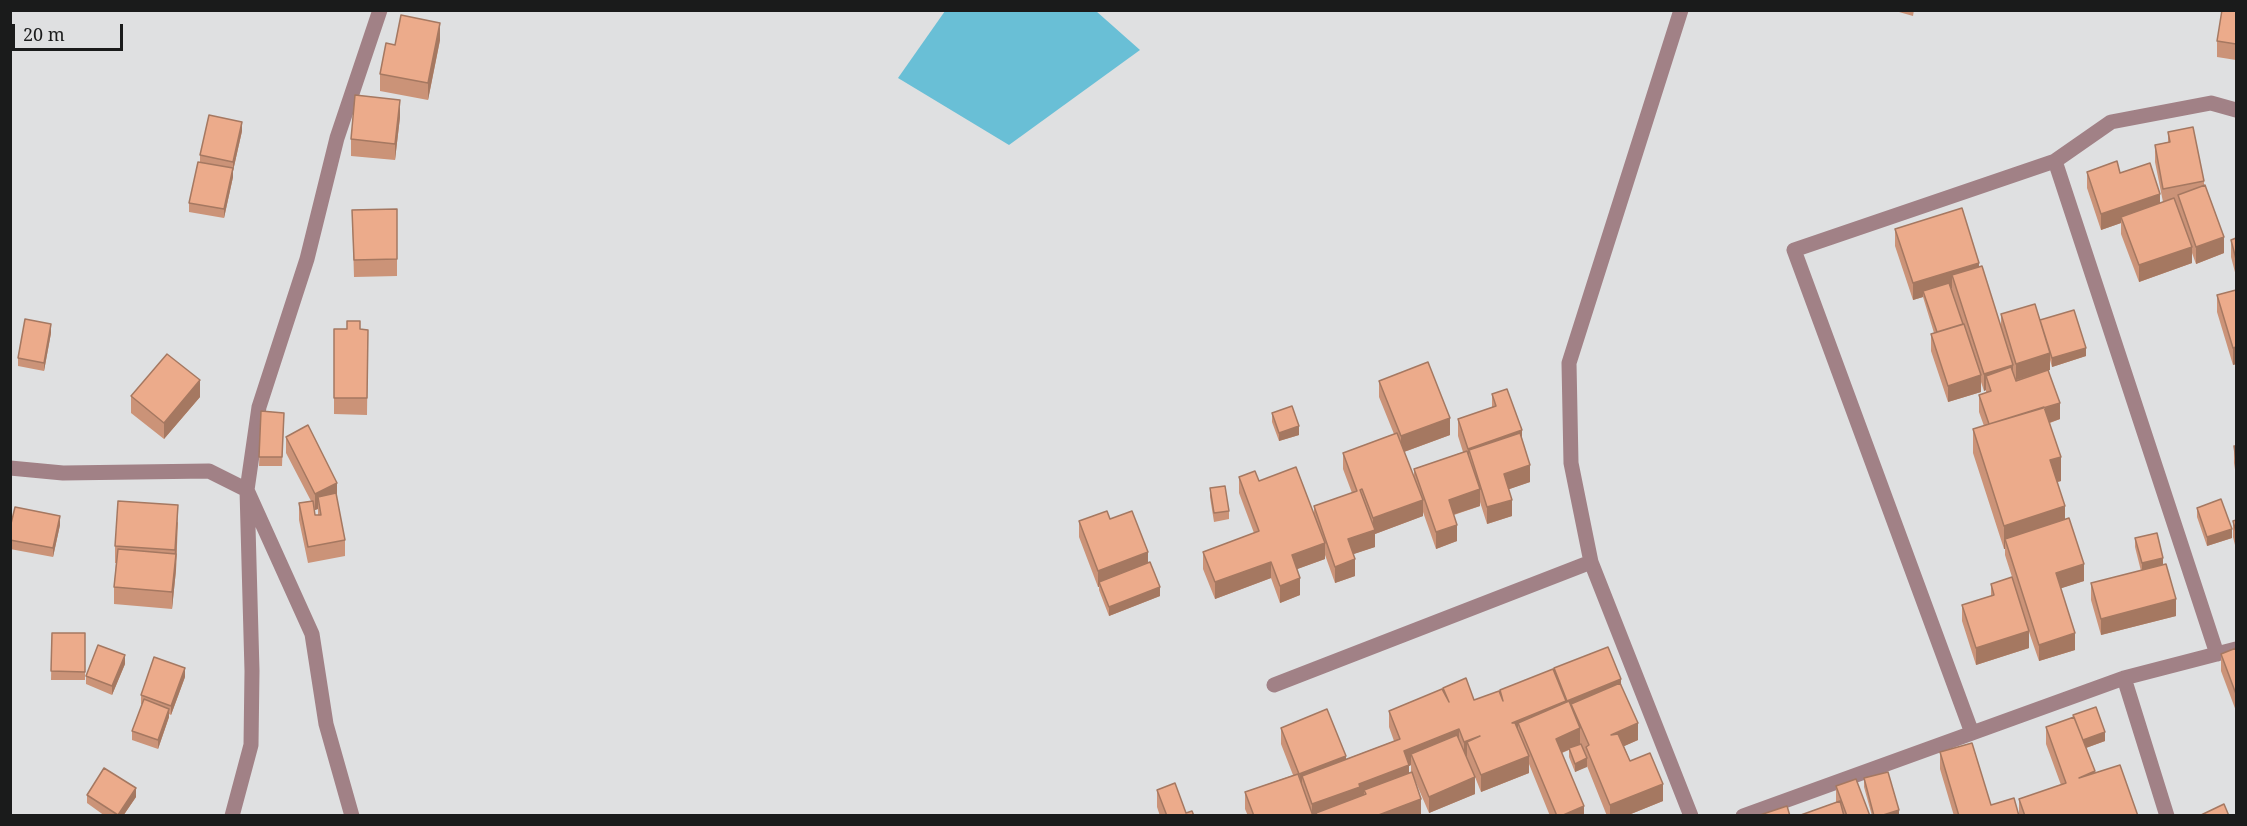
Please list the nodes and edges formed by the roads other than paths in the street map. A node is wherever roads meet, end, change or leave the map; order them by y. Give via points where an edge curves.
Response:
1 (380, 10) edge
2 (1681, 10) edge
3 (2236, 110) edge
4 (2055, 161) junction
5 (10, 468) edge
6 (247, 490) junction
7 (1591, 562) junction
8 (2236, 649) edge
9 (2217, 654) junction
10 (2124, 678) junction
11 (1274, 685) dead end
12 (1972, 733) junction
13 (232, 816) edge
14 (352, 816) edge
15 (1691, 816) edge
16 (1743, 816) edge
17 (2167, 816) edge

1 - 6 street via 337,138 307,260 259,407
2 - 7 street via 1569,363 1571,463
3 - 4 street via 2211,103 2111,122
4 - 9 street
4 - 12 street via 1794,250
5 - 6 street via 63,473 209,471
6 - 13 street via 251,745
6 - 14 street via 312,634 326,724
7 - 11 street
7 - 15 street
8 - 9 street
9 - 10 street
10 - 12 street
10 - 17 street
12 - 16 street

